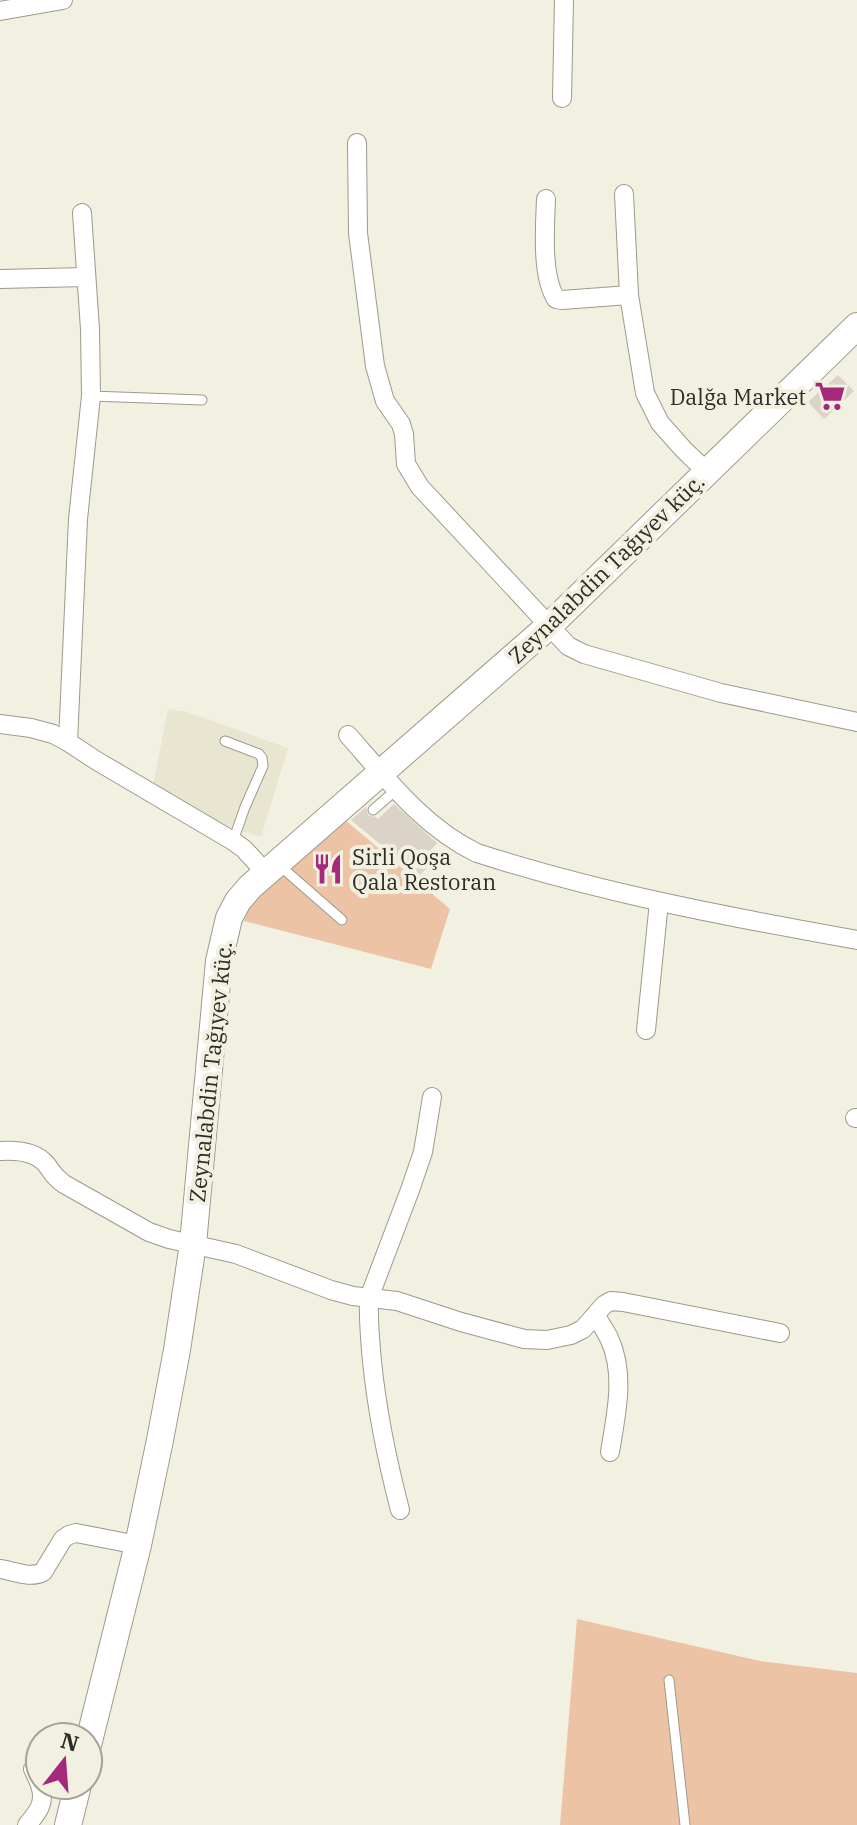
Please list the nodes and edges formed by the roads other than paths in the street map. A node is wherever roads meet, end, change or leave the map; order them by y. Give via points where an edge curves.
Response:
1 (63, 0) edge
2 (564, 0) edge
3 (0, 11) edge
4 (562, 98) dead end
5 (357, 143) dead end
6 (624, 194) dead end
7 (546, 199) dead end
8 (82, 213) dead end
9 (86, 277) junction
10 (0, 279) edge
11 (629, 295) junction
12 (857, 326) edge
13 (91, 396) junction
14 (202, 400) dead end
15 (707, 472) junction
16 (550, 625) junction
17 (857, 722) edge
18 (0, 724) edge
19 (348, 735) dead end
20 (225, 741) dead end
21 (68, 742) junction
22 (389, 781) junction
23 (373, 810) dead end
24 (233, 841) junction
25 (271, 867) junction
26 (659, 902) junction
27 (342, 920) dead end
28 (857, 940) edge
29 (646, 1030) dead end
30 (432, 1097) dead end
31 (0, 1151) edge
32 (193, 1244) junction
33 (369, 1298) junction
34 (596, 1316) junction
35 (780, 1333) dead end
36 (610, 1452) dead end
37 (400, 1510) dead end
38 (138, 1545) junction
39 (0, 1569) edge
40 (669, 1680) dead end
41 (94, 1721) edge
42 (43, 1801) edge
43 (74, 1801) edge
44 (27, 1825) edge
45 (68, 1825) edge
46 (685, 1825) edge

1 - 3 street
2 - 4 street
5 - 16 street via 358,233 375,366 385,401 401,424 406,464 420,487
6 - 11 street
7 - 11 street via 549,277 556,299
8 - 9 street
9 - 10 street
9 - 13 street
11 - 15 street via 652,409
12 - 15 street, Zeynalabdin Tağıyev küç.
13 - 14 lane
13 - 21 street via 78,519
15 - 16 street, Zeynalabdin Tağıyev küç.
16 - 17 street via 568,646 584,654 721,693
16 - 22 street, Zeynalabdin Tağıyev küç.
18 - 21 street via 31,728
19 - 22 street
20 - 24 lane via 259,754 263,766
21 - 24 street
22 - 23 lane
22 - 25 street, Zeynalabdin Tağıyev küç.
22 - 26 street via 459,845
24 - 25 street
25 - 27 lane
25 - 32 street, Zeynalabdin Tağıyev küç. via 238,901 223,938
26 - 28 street
26 - 29 street
30 - 33 street via 419,1165
31 - 32 street via 37,1157 64,1184 118,1215 149,1232
32 - 33 street
32 - 38 street, Zeynalabdin Tağıyev küç.
33 - 34 street via 397,1301 524,1339 571,1335
33 - 37 street via 377,1405
34 - 35 street via 611,1301 623,1302
34 - 36 street via 610,1339 619,1381
38 - 39 street via 76,1533 63,1539 39,1574
38 - 41 street, Zeynalabdin Tağıyev küç.
40 - 46 lane
42 - 44 street
43 - 45 street

